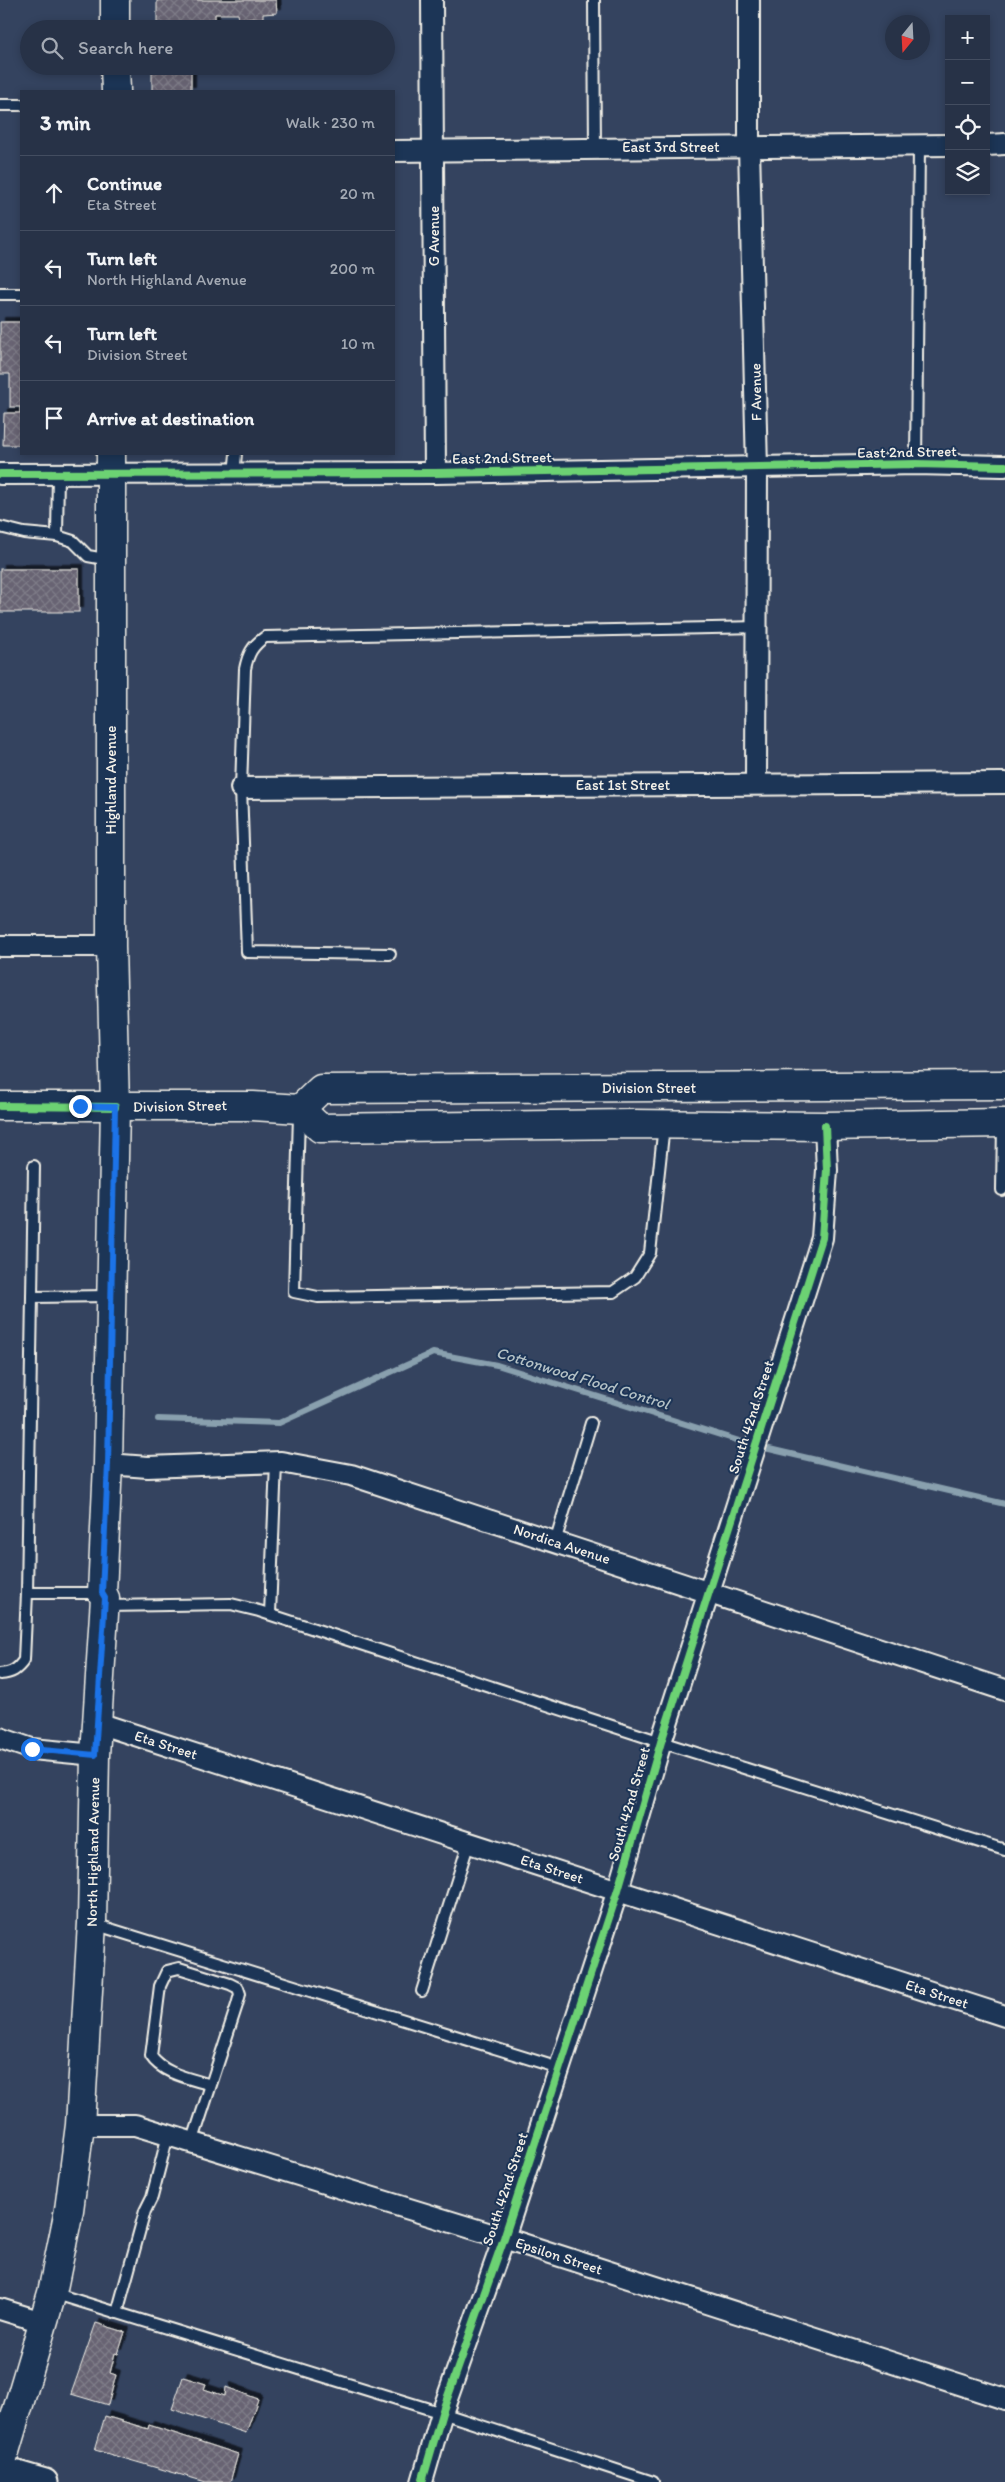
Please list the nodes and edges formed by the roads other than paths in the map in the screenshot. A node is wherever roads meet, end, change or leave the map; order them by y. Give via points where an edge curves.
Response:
1 (115, 0) edge
2 (432, 0) edge
3 (594, 0) edge
4 (749, 0) edge
5 (115, 20) edge
6 (115, 75) edge
7 (116, 90) edge
8 (0, 105) edge
9 (20, 105) edge
10 (1005, 144) edge
11 (945, 145) edge
12 (990, 145) edge
13 (919, 146) junction
14 (749, 147) junction
15 (595, 148) junction
16 (434, 150) junction
17 (395, 151) edge
18 (0, 294) edge
19 (20, 294) edge
20 (236, 455) edge
21 (111, 464) edge
22 (916, 464) junction
23 (1005, 466) edge
24 (758, 469) junction
25 (434, 473) junction
26 (0, 474) edge
27 (58, 474) junction
28 (234, 474) junction
29 (0, 527) edge
30 (57, 536) junction
31 (111, 560) junction
32 (756, 627) junction
33 (1005, 783) edge
34 (756, 784) junction
35 (242, 788) junction
36 (0, 946) edge
37 (111, 946) junction
38 (390, 954) dead end
39 (1005, 1085) edge
40 (0, 1106) edge
41 (115, 1107) junction
42 (300, 1109) junction
43 (1004, 1123) edge
44 (664, 1124) junction
45 (825, 1126) junction
46 (34, 1166) dead end
47 (1002, 1190) dead end
48 (111, 1296) junction
49 (32, 1297) junction
50 (591, 1423) dead end
51 (276, 1463) junction
52 (108, 1464) junction
53 (555, 1542) junction
54 (709, 1592) junction
55 (27, 1593) junction
56 (103, 1599) junction
57 (270, 1614) junction
58 (0, 1674) edge
59 (1005, 1690) edge
60 (98, 1723) junction
61 (0, 1738) edge
62 (661, 1742) junction
63 (95, 1755) junction
64 (469, 1842) junction
65 (1005, 1850) edge
66 (618, 1890) junction
67 (92, 1923) junction
68 (422, 1991) dead end
69 (1005, 2016) edge
70 (559, 2068) junction
71 (211, 2085) junction
72 (80, 2125) junction
73 (168, 2135) junction
74 (192, 2143) junction
75 (504, 2238) junction
76 (52, 2293) junction
77 (0, 2309) edge
78 (117, 2313) junction
79 (42, 2322) junction
80 (1005, 2399) edge
81 (442, 2413) junction
82 (0, 2468) edge
83 (46, 2482) edge
84 (422, 2482) edge
85 (653, 2482) edge

1 - 5 main road
2 - 16 street, G Avenue
3 - 15 lane
4 - 14 street, F Avenue
6 - 7 main road
8 - 9 lane
10 - 12 street
11 - 13 street, East 3rd Street
13 - 14 street, East 3rd Street
13 - 22 lane
14 - 15 street, East 3rd Street
14 - 24 street, F Avenue
15 - 16 street, East 3rd Street
16 - 17 street, East 3rd Street
16 - 25 street, G Avenue
18 - 19 lane
20 - 28 lane
21 - 27 street, East 2nd Street
21 - 28 street, East 2nd Street
21 - 31 main road, Highland Avenue
22 - 23 street, East 2nd Street
22 - 24 street, East 2nd Street
24 - 25 street, East 2nd Street
24 - 32 street, F Avenue
25 - 28 street, East 2nd Street
26 - 27 street, East 2nd Street
27 - 30 lane
29 - 30 lane
30 - 31 lane via 73,541 88,556
31 - 37 main road, Highland Avenue
32 - 34 street, F Avenue
32 - 35 lane via 265,637 248,654 245,669
33 - 34 street, East 1st Street
34 - 35 street, East 1st Street
35 - 38 lane via 247,952
36 - 37 street
37 - 41 main road, Highland Avenue
39 - 42 main road, Division Street via 321,1089
40 - 41 main road, Division Street
41 - 42 main road, Division Street via 254,1106
41 - 48 main road, North Highland Avenue
42 - 44 main road via 320,1128
42 - 44 lane via 294,1292 318,1296 613,1292 635,1277 650,1253
43 - 45 main road
43 - 47 lane
44 - 45 main road
45 - 54 street, South 42nd Street via 827,1170 822,1238
46 - 49 lane
48 - 49 lane
48 - 52 main road, North Highland Avenue
49 - 55 lane
50 - 53 lane
51 - 52 street, Nordica Avenue via 148,1467
51 - 53 street, Nordica Avenue via 351,1475
51 - 57 lane
52 - 56 main road, North Highland Avenue
53 - 54 street, Nordica Avenue
54 - 59 street, Nordica Avenue
54 - 62 street, South 42nd Street
55 - 56 lane
55 - 58 lane via 24,1660 18,1668
56 - 57 lane via 232,1604
56 - 60 main road, North Highland Avenue
57 - 62 lane
60 - 63 main road, North Highland Avenue
60 - 64 street, Eta Street
61 - 63 street via 32,1749
62 - 65 lane
62 - 66 street, South 42nd Street
63 - 67 main road, North Highland Avenue
64 - 66 street, Eta Street
64 - 68 lane
66 - 69 street, Eta Street
66 - 70 street, South 42nd Street
67 - 70 lane
67 - 72 main road, North Highland Avenue
70 - 75 street, South 42nd Street
71 - 71 lane via 240,1994 238,1988 179,1968 167,1971 160,1986 151,2056 164,2068
71 - 74 lane
72 - 73 street, Epsilon Street via 135,2125
72 - 76 main road, North Highland Avenue via 69,2210
73 - 74 street, Epsilon Street
73 - 78 lane
74 - 75 street, Epsilon Street
75 - 80 street, Epsilon Street
75 - 81 street, South 42nd Street
76 - 78 lane
76 - 79 main road, North Highland Avenue
77 - 79 street
78 - 81 lane
79 - 82 main road, North Highland Avenue
81 - 84 street, South 42nd Street
81 - 85 lane
82 - 83 street

